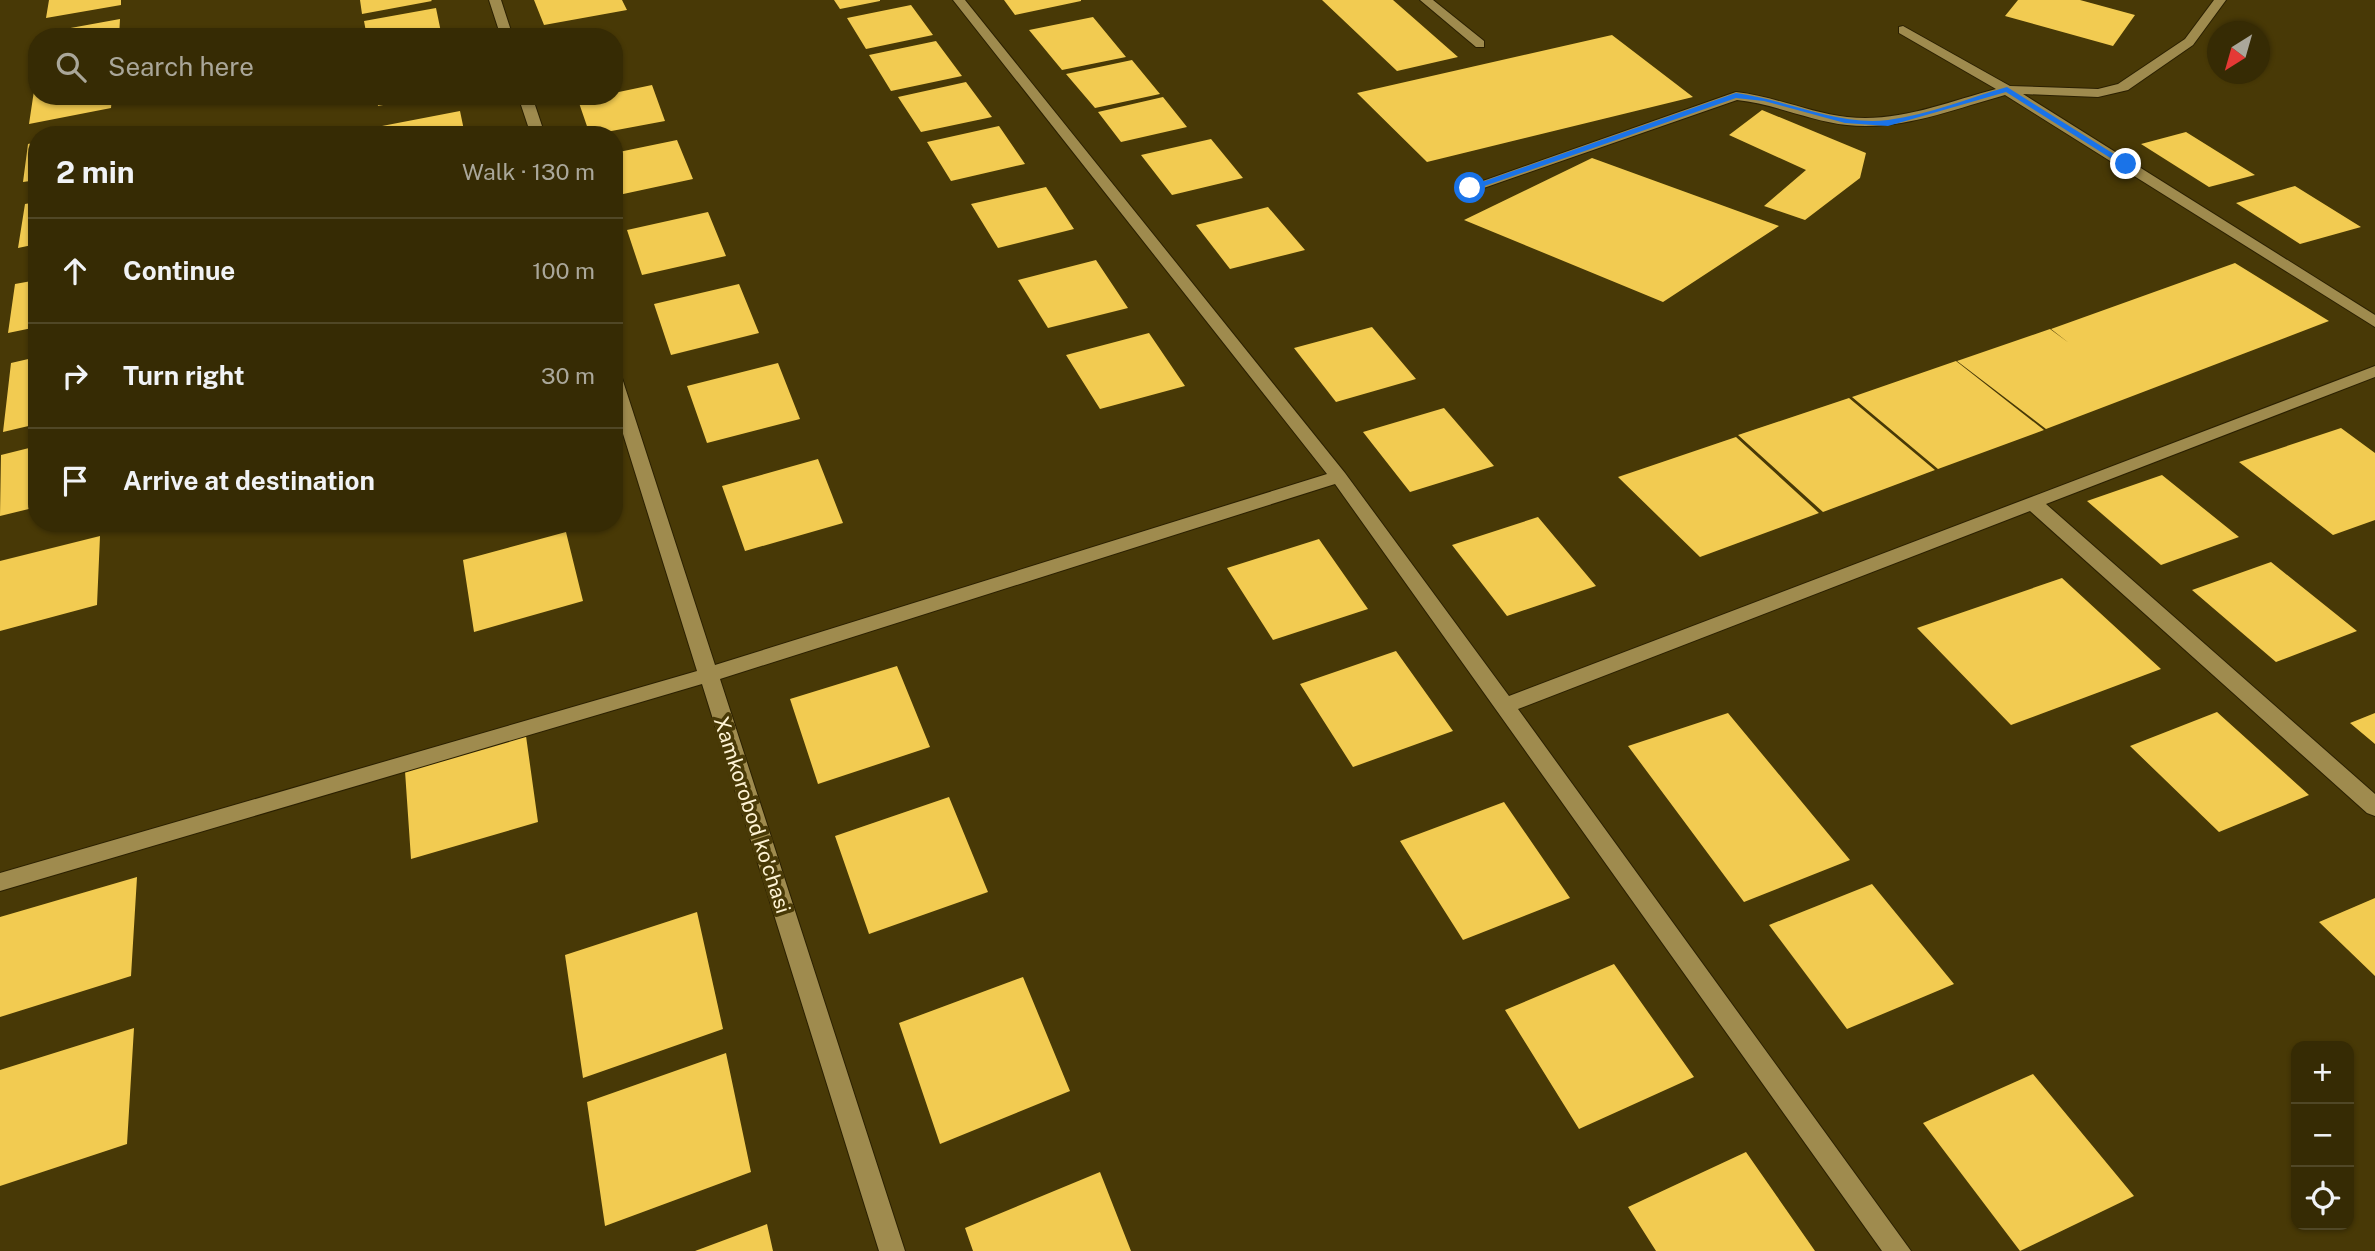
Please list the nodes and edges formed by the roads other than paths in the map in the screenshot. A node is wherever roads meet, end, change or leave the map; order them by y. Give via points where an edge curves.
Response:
1 (495, 0) edge
2 (959, 0) edge
3 (1426, 0) edge
4 (2220, 0) edge
5 (504, 28) edge
6 (1903, 30) dead end
7 (1480, 44) dead end
8 (2007, 90) junction
9 (528, 105) edge
10 (534, 126) edge
11 (1470, 188) dead end
12 (2375, 322) edge
13 (2375, 371) edge
14 (623, 406) edge
15 (1339, 477) junction
16 (2032, 502) junction
17 (708, 675) junction
18 (1505, 706) junction
19 (2375, 807) edge
20 (0, 882) edge
21 (892, 1251) edge
22 (1898, 1251) edge

1 - 5 street
2 - 15 street
3 - 7 street
4 - 8 street via 2189,42 2123,87 2098,93
6 - 8 street
8 - 11 street via 1888,123 1845,121 1765,99 1736,96
8 - 12 street
9 - 10 street
13 - 16 street
14 - 17 street, Xamkorobod ko'chasi
15 - 17 street
15 - 18 street
16 - 18 street
16 - 19 street
17 - 20 street
17 - 21 street, Xamkorobod ko'chasi
18 - 22 street

